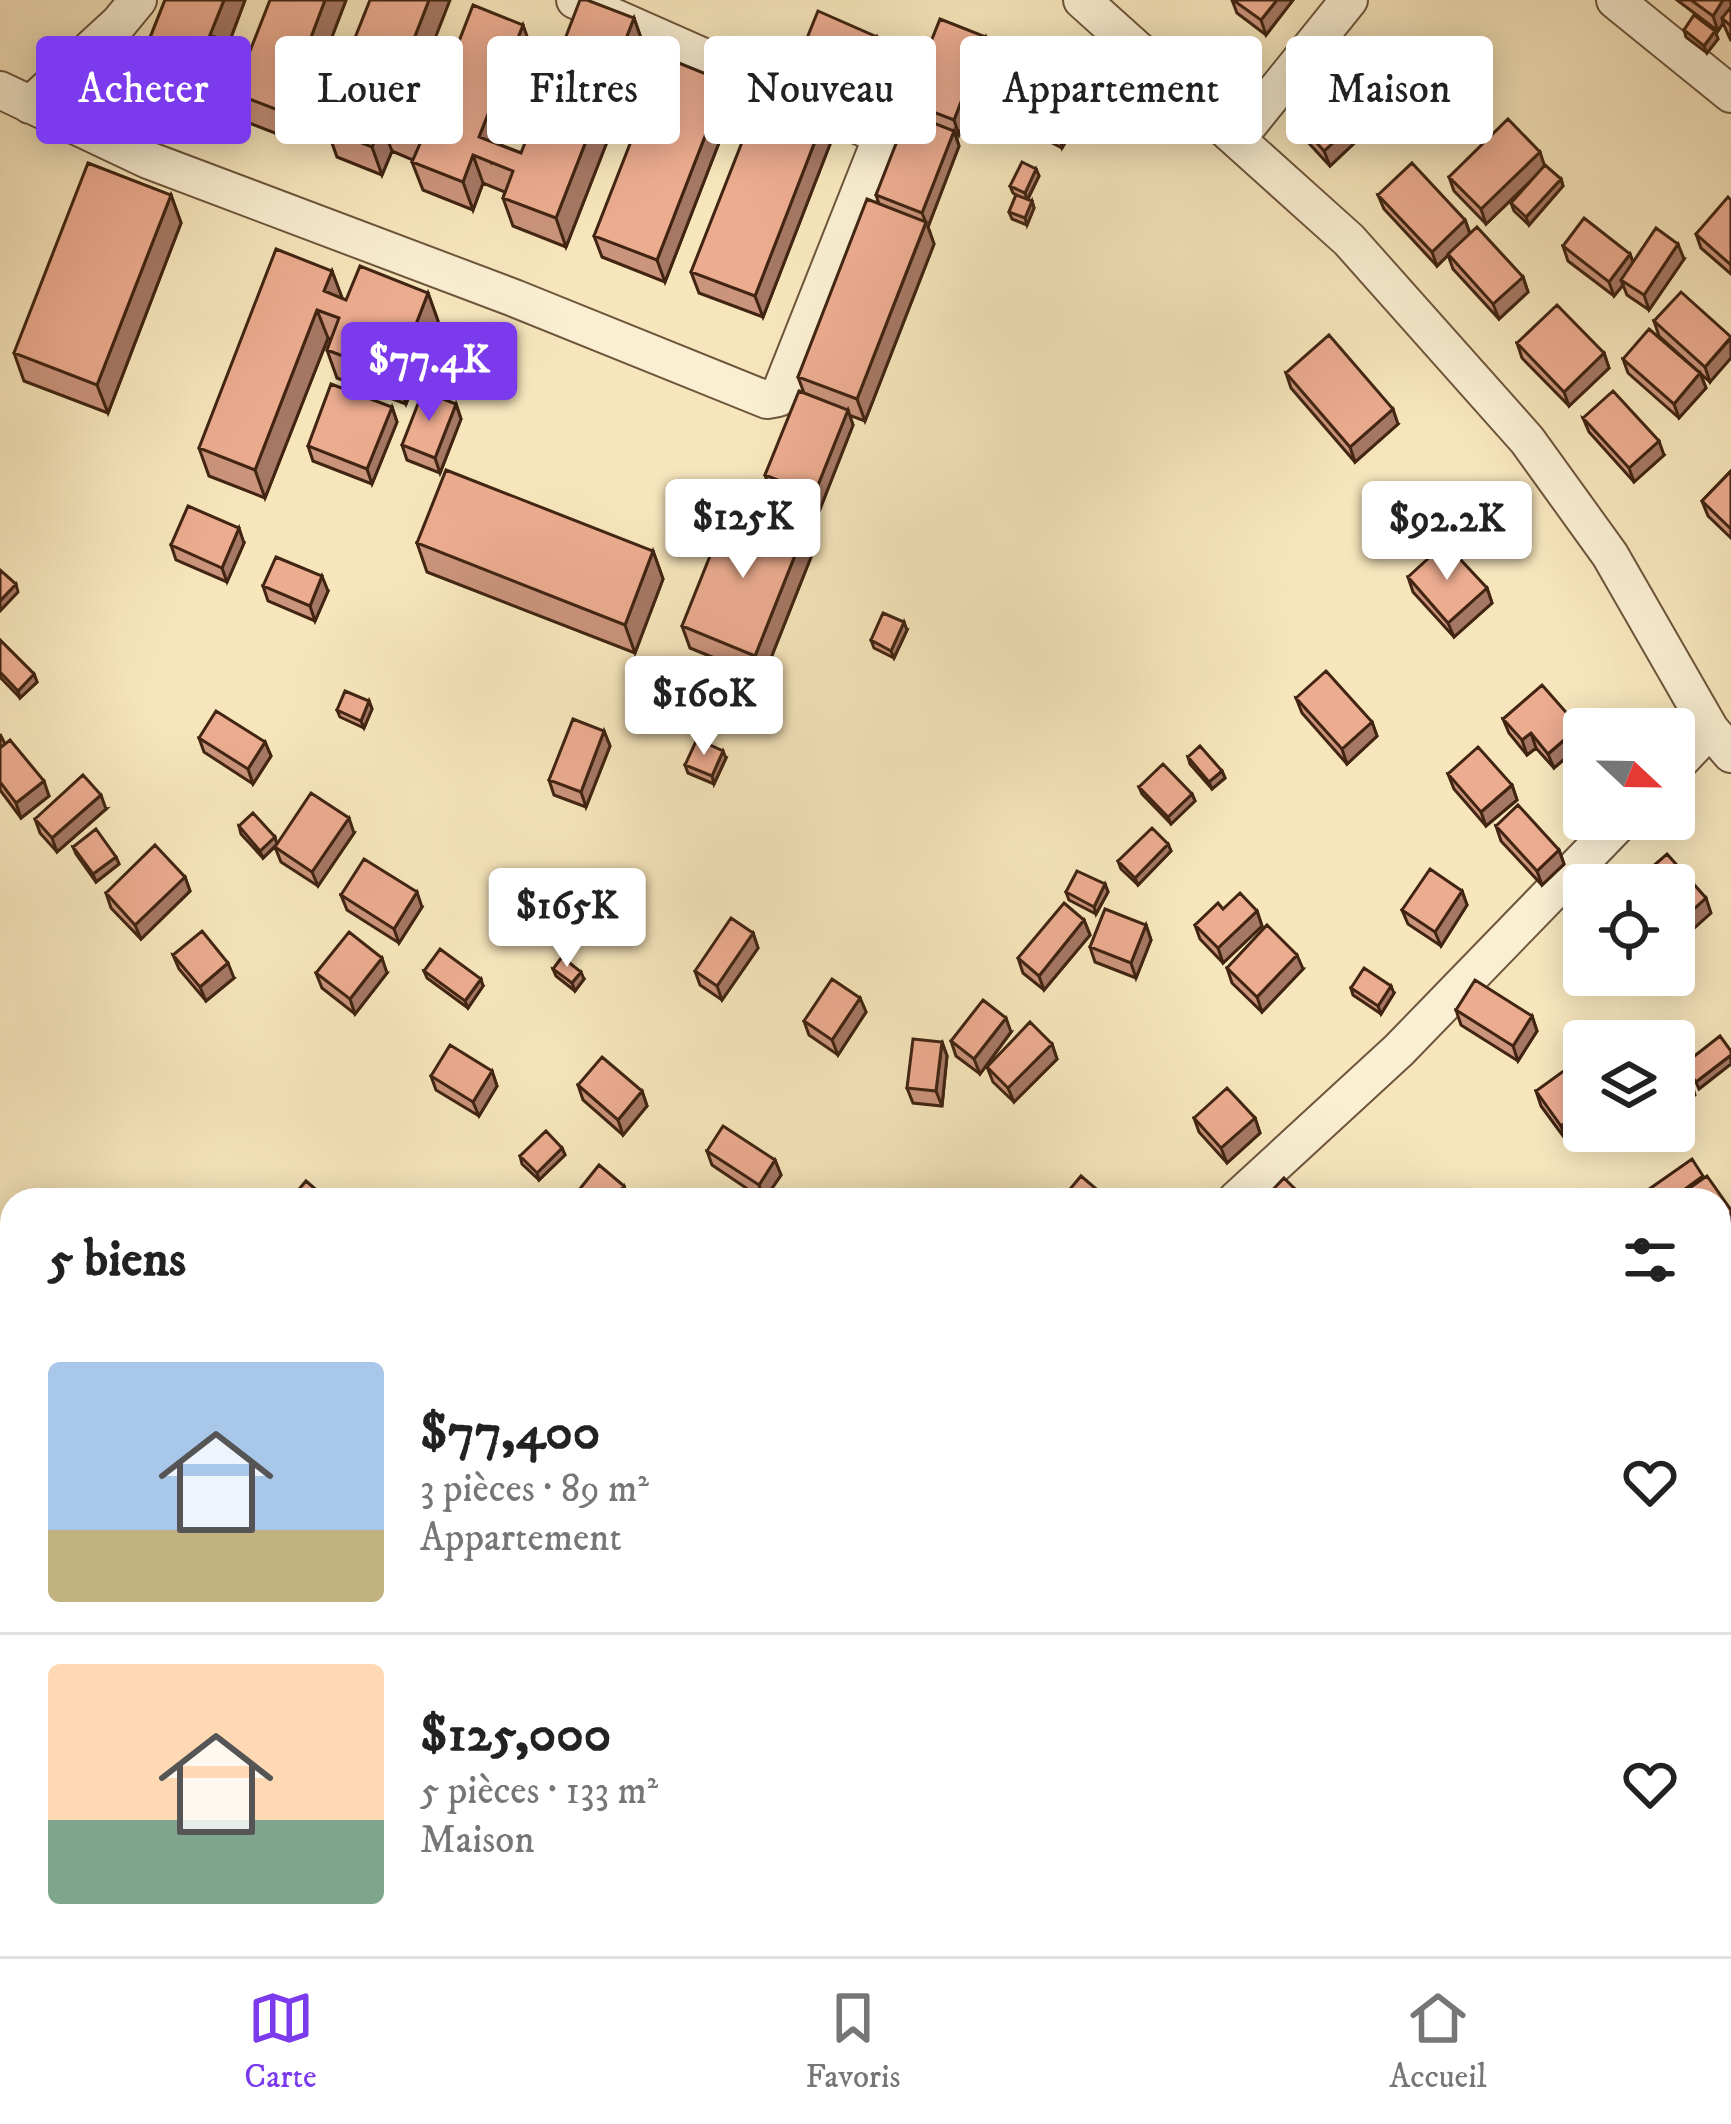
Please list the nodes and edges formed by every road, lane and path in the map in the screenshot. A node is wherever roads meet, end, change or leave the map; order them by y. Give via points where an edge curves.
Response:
1 (137, 0) edge
2 (575, 0) edge
3 (1082, 0) edge
4 (1349, 0) edge
5 (1615, 0) edge
6 (1122, 36) edge
7 (1731, 94) edge
8 (15, 98) edge
9 (1262, 108) edge
10 (1243, 144) edge
11 (1720, 742) edge
12 (1603, 840) edge
13 (1249, 1188) edge

1 - 8 street via 119,23
2 - 8 street via 882,136 778,398 148,160
3 - 6 street
4 - 9 street
5 - 7 street
10 - 11 street via 1349,240 1527,440 1610,555
12 - 13 street via 1399,1050

